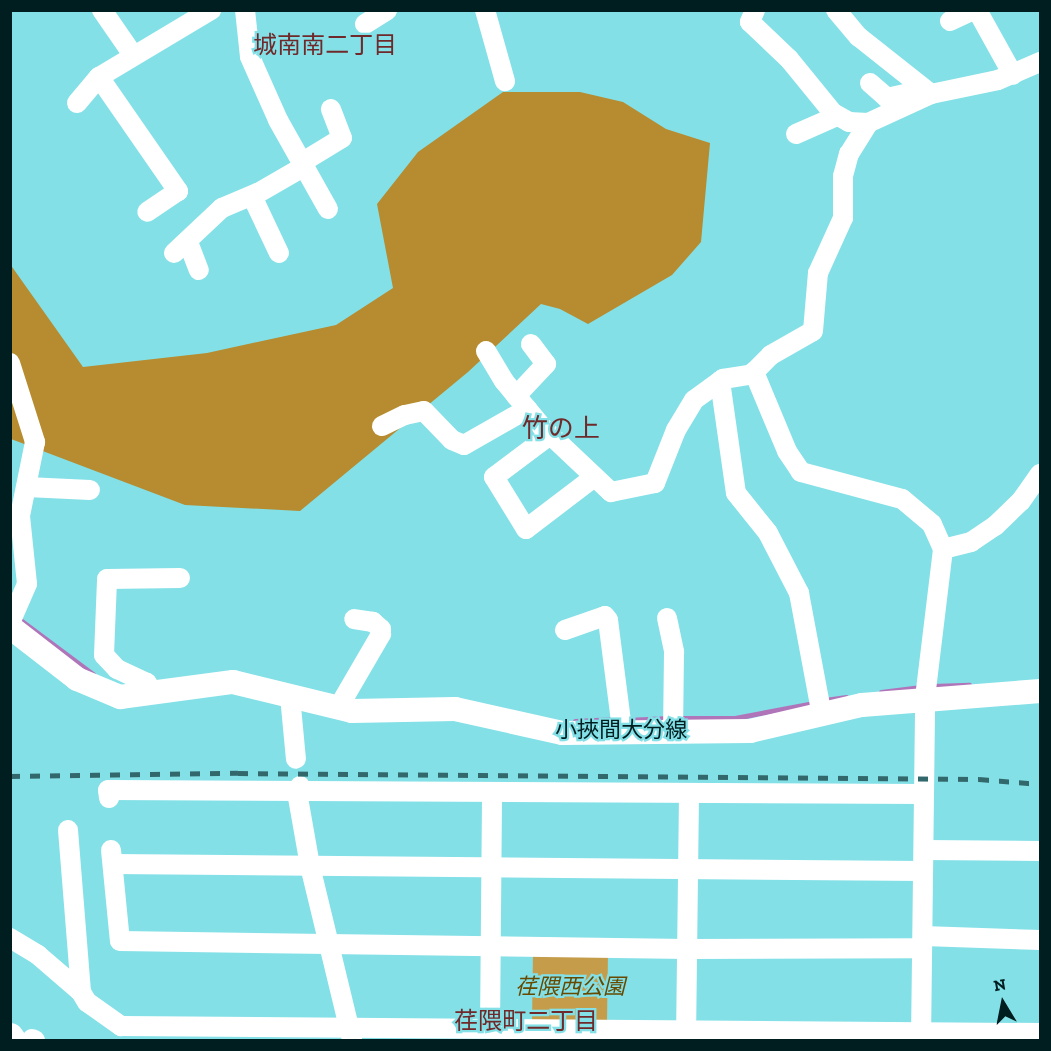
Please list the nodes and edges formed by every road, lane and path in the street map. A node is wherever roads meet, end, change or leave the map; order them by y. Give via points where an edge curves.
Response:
1 (102, 10) edge
2 (211, 10) edge
3 (245, 10) edge
4 (387, 10) edge
5 (485, 10) edge
6 (755, 10) edge
7 (836, 10) edge
8 (976, 10) edge
9 (950, 21) dead end
10 (365, 24) dead end
11 (133, 55) junction
12 (1041, 62) edge
13 (1013, 75) junction
14 (99, 77) junction
15 (505, 81) dead end
16 (870, 84) dead end
17 (927, 91) junction
18 (77, 103) dead end
19 (331, 109) dead end
20 (837, 116) junction
21 (868, 123) junction
22 (796, 134) dead end
23 (302, 165) junction
24 (252, 196) junction
25 (328, 209) dead end
26 (147, 212) dead end
27 (279, 253) dead end
28 (200, 270) dead end
29 (531, 344) dead end
30 (486, 351) dead end
31 (10, 363) edge
32 (754, 374) junction
33 (720, 381) junction
34 (521, 403) junction
35 (382, 426) dead end
36 (550, 435) junction
37 (1041, 474) edge
38 (593, 478) junction
39 (27, 487) junction
40 (90, 490) dead end
41 (16, 532) edge
42 (943, 549) junction
43 (180, 578) dead end
44 (667, 618) dead end
45 (14, 619) edge
46 (354, 619) dead end
47 (565, 630) dead end
48 (1041, 691) edge
49 (151, 694) junction
50 (290, 696) junction
51 (926, 698) junction
52 (338, 708) junction
53 (821, 711) junction
54 (622, 730) junction
55 (673, 730) junction
56 (296, 759) dead end
57 (299, 789) junction
58 (492, 794) junction
59 (924, 795) junction
60 (689, 796) junction
61 (109, 798) dead end
62 (68, 830) dead end
63 (924, 850) junction
64 (1041, 851) edge
65 (310, 866) junction
66 (491, 868) junction
67 (688, 870) junction
68 (923, 870) junction
69 (10, 938) edge
70 (1041, 940) edge
71 (922, 942) junction
72 (330, 944) junction
73 (490, 946) junction
74 (687, 949) junction
75 (81, 992) junction
76 (499, 1032) edge
77 (265, 1033) edge
78 (351, 1033) edge
79 (1041, 1033) edge
80 (413, 1034) edge
81 (591, 1035) edge
82 (687, 1035) edge
83 (781, 1035) edge
84 (830, 1036) edge
85 (921, 1036) edge
86 (1017, 1036) edge

1 - 11 street
2 - 11 street
3 - 23 street via 250,57
4 - 10 street
5 - 15 street
6 - 20 street via 750,22 789,59
7 - 17 street via 859,37
8 - 9 street
8 - 13 street
11 - 14 street
12 - 13 street
13 - 17 street
14 - 18 street
14 - 26 street via 178,190
16 - 17 street via 892,98
17 - 21 street
19 - 23 street via 342,138
20 - 21 street via 849,122
20 - 22 street
21 - 32 street via 849,154 843,176 843,218 818,273 813,331 771,355
23 - 24 street
23 - 25 street
24 - 27 street
24 - 28 street via 222,208 181,248
29 - 34 street via 546,364
30 - 34 street
31 - 39 street via 34,435
32 - 33 street
32 - 42 street via 787,451 801,472 902,499 932,524
33 - 38 street via 689,406 655,483 611,492
33 - 53 street via 736,493 768,533 799,593
34 - 35 street via 464,445 452,440 424,411
34 - 36 street
36 - 38 street
36 - 38 street via 494,477 526,529
37 - 42 street via 1022,501 995,526 971,542
39 - 40 street
39 - 41 street
41 - 45 street via 28,573
42 - 51 street
43 - 49 street via 107,579 104,655 117,669 147,683
44 - 55 street via 674,652
45 - 49 main road, 小挾間大分線 via 87,685 120,696
46 - 52 street via 373,622 381,634
47 - 54 street via 605,616 608,620
48 - 51 main road, 小挾間大分線
49 - 50 main road, 小挾間大分線 via 232,682
50 - 52 main road, 小挾間大分線
50 - 56 street
51 - 53 main road, 小挾間大分線
51 - 59 street
52 - 54 main road, 小挾間大分線 via 454,709 562,733
53 - 55 main road, 小挾間大分線 via 750,731
54 - 55 main road, 小挾間大分線
57 - 58 street
57 - 61 street via 108,790
57 - 65 street
58 - 60 street
58 - 66 street
59 - 60 street
59 - 63 street
60 - 67 street
62 - 75 street
63 - 64 street
63 - 68 street
65 - 66 street
65 - 72 street
65 - 72 street via 112,857 120,941
66 - 67 street
66 - 73 street
67 - 68 street
67 - 74 street
68 - 71 street
69 - 75 street via 38,955
70 - 71 street
71 - 74 street
71 - 85 street
72 - 73 street
72 - 78 street
73 - 74 street
73 - 76 street
74 - 82 street
75 - 77 street via 87,1002 122,1026
76 - 80 street
76 - 81 street
77 - 78 street
78 - 80 street
79 - 86 street
81 - 82 street
82 - 83 street
83 - 84 street
84 - 85 street
85 - 86 street

